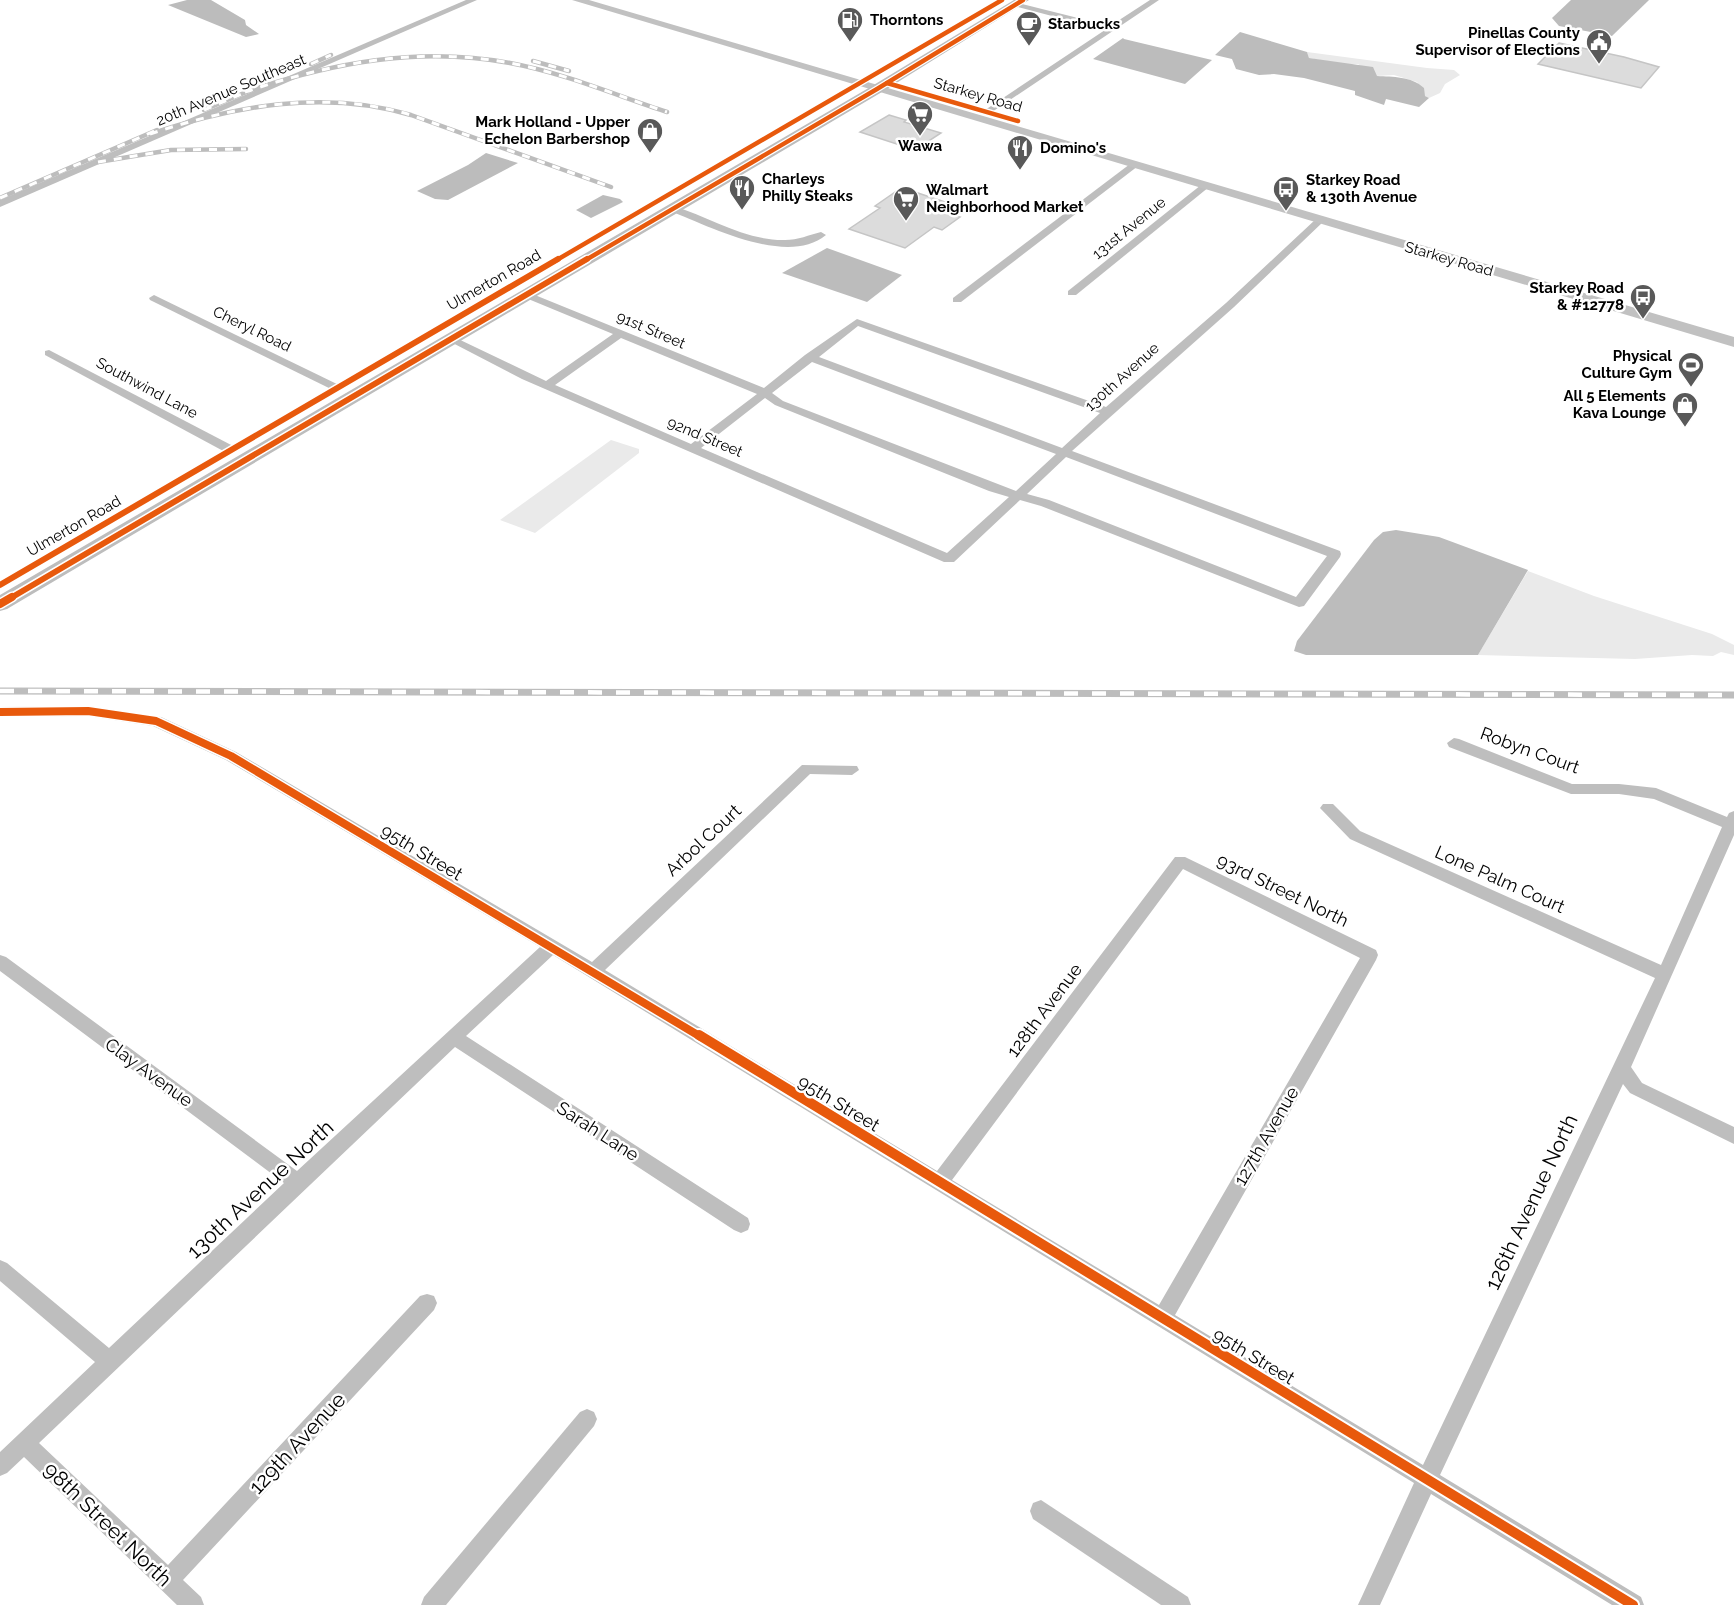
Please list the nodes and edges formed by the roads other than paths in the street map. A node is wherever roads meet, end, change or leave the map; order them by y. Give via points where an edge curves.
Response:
1 (473, 0) edge
2 (577, 0) edge
3 (603, 0) edge
4 (1002, 0) edge
5 (1155, 0) edge
6 (1020, 2) edge
7 (1111, 29) junction
8 (873, 83) junction
9 (986, 112) junction
10 (1100, 145) junction
11 (1066, 146) junction
12 (1133, 166) junction
13 (693, 180) junction
14 (1204, 187) junction
15 (0, 204) edge
16 (652, 204) junction
17 (1309, 208) junction
18 (673, 209) junction
19 (1319, 221) junction
20 (821, 235) dead end
21 (1401, 235) junction
22 (583, 261) junction
23 (535, 272) junction
24 (1072, 293) dead end
25 (525, 294) junction
26 (154, 298) dead end
27 (957, 300) dead end
28 (621, 333) junction
29 (1734, 333) edge
30 (450, 339) junction
31 (1734, 342) edge
32 (49, 353) dead end
33 (809, 357) junction
34 (548, 386) junction
35 (337, 388) junction
36 (765, 393) junction
37 (1108, 412) junction
38 (693, 448) junction
39 (231, 450) junction
40 (1066, 452) junction
41 (204, 484) junction
42 (1021, 494) junction
43 (949, 559) joint
44 (0, 585) edge
45 (0, 604) edge
46 (0, 712) edge
47 (1454, 743) dead end
48 (852, 770) dead end
49 (1328, 808) dead end
50 (1733, 823) edge
51 (1180, 861) joint
52 (552, 946) junction
53 (1370, 955) joint
54 (0, 962) edge
55 (593, 971) junction
56 (1664, 974) junction
57 (454, 1038) junction
58 (1622, 1067) junction
59 (1734, 1136) edge
60 (298, 1182) junction
61 (939, 1182) junction
62 (741, 1224) dead end
63 (0, 1269) edge
64 (427, 1303) dead end
65 (1162, 1318) junction
66 (110, 1362) junction
67 (587, 1419) dead end
68 (24, 1443) junction
69 (0, 1466) edge
70 (1426, 1479) junction
71 (1041, 1511) dead end
72 (167, 1582) junction
73 (193, 1605) edge
74 (432, 1605) edge
75 (1180, 1605) edge
76 (1369, 1605) edge
77 (1633, 1605) edge

1 - 15 street, 20th Avenue Southeast
2 - 8 main road, Starkey Road
3 - 8 main road, Starkey Road
4 - 8 main road, Ulmerton Road
5 - 7 street
6 - 7 street
6 - 8 main road, Ulmerton Road
7 - 9 street
8 - 9 main road, Starkey Road
8 - 11 main road, Starkey Road
8 - 13 main road, Ulmerton Road
8 - 18 main road, Ulmerton Road
9 - 10 main road, Starkey Road
10 - 11 main road
10 - 17 main road, Starkey Road
11 - 12 main road, Starkey Road
12 - 14 main road, Starkey Road
12 - 27 street
13 - 16 main road, Ulmerton Road
13 - 18 main road via 694,186 679,196
14 - 19 main road, Starkey Road
14 - 24 street, 131st Avenue
16 - 22 main road via 645,216 590,249
16 - 23 main road, Ulmerton Road
17 - 19 main road
17 - 21 main road, Starkey Road
18 - 20 street via 769,243 800,243
18 - 22 main road, Ulmerton Road
19 - 21 main road via 1345,221
19 - 31 main road, Starkey Road
19 - 37 street, 130th Avenue
21 - 29 main road, Starkey Road
22 - 25 main road, Ulmerton Road
23 - 30 main road via 530,284 462,324
23 - 35 main road, Ulmerton Road
25 - 28 street, 91st Street
25 - 30 main road, Ulmerton Road
26 - 35 street, Cheryl Road
28 - 34 street
28 - 36 street, 91st Street
30 - 34 street, 92nd Street
30 - 41 main road, Ulmerton Road
32 - 39 street, Southwind Lane
33 - 36 street
33 - 37 street via 857,322
33 - 40 street
34 - 38 street, 92nd Street
35 - 39 main road, Ulmerton Road
35 - 41 main road via 325,403 207,474 201,480
36 - 38 street
36 - 42 street, 91st Street via 779,403 993,488
37 - 40 street, 130th Avenue
38 - 43 street, 92nd Street
39 - 44 main road, Ulmerton Road
40 - 42 street, 130th Avenue
40 - 42 street, 91st Street via 1335,554 1299,603
41 - 45 main road, Ulmerton Road
42 - 43 street, 130th Avenue
46 - 52 street, 95th Street via 88,711 156,722 231,756
47 - 50 street, Robyn Court via 1571,789 1656,794
48 - 55 street, Arbol Court via 807,769
49 - 56 street, Lone Palm Court via 1355,835
50 - 56 street, 126th Avenue North
51 - 53 street, 93rd Street North
51 - 61 street, 128th Avenue
52 - 55 street, 95th Street
52 - 57 street, 130th Avenue North
53 - 65 street, 127th Avenue
54 - 60 street, Clay Avenue
55 - 61 street, 95th Street
56 - 58 street, 126th Avenue North
57 - 60 street, 130th Avenue North
57 - 62 street, Sarah Lane
58 - 59 street via 1636,1088
58 - 70 street, 126th Avenue North
60 - 66 street, 130th Avenue North
61 - 65 street, 95th Street
63 - 66 street
64 - 72 street, 129th Avenue
65 - 70 street, 95th Street
66 - 68 street, 130th Avenue North
67 - 74 street
68 - 69 street, 130th Avenue North
68 - 72 street, 98th Street North
70 - 76 street, 126th Avenue North
70 - 77 street, 95th Street
71 - 75 street
72 - 73 street, 98th Street North

